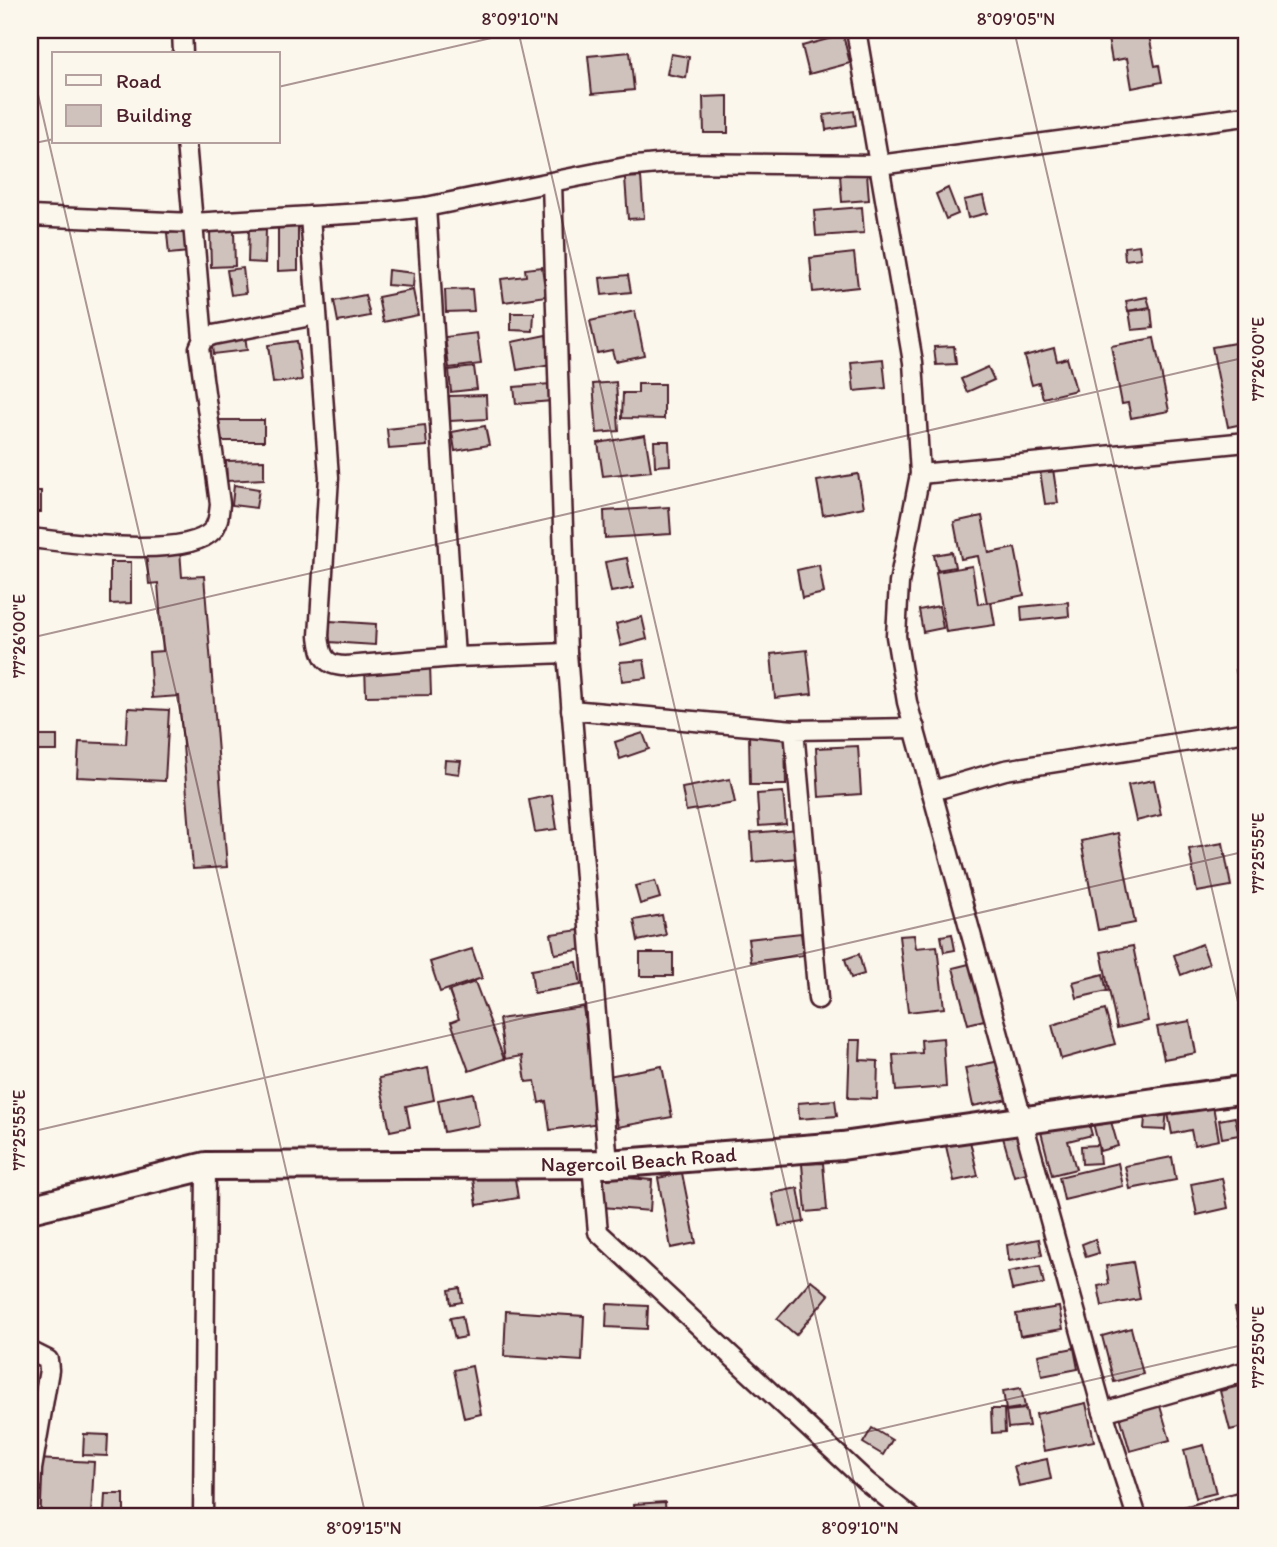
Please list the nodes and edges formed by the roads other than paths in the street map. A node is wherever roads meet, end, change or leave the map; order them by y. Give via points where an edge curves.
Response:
1 (182, 30) edge
2 (856, 30) edge
3 (183, 52) edge
4 (1245, 116) dead end
5 (186, 144) edge
6 (879, 165) junction
7 (552, 183) junction
8 (426, 207) junction
9 (30, 216) edge
10 (310, 216) junction
11 (192, 223) junction
12 (316, 315) junction
13 (203, 339) junction
14 (1247, 442) edge
15 (920, 474) junction
16 (30, 538) edge
17 (567, 653) junction
18 (455, 657) junction
19 (571, 710) junction
20 (915, 728) junction
21 (794, 730) junction
22 (1247, 732) edge
23 (932, 791) junction
24 (818, 999) dead end
25 (1247, 1089) edge
26 (1022, 1122) junction
27 (600, 1164) junction
28 (206, 1166) junction
29 (30, 1209) edge
30 (30, 1351) edge
31 (1247, 1371) edge
32 (1103, 1412) junction
33 (31, 1469) edge
34 (1247, 1500) edge
35 (30, 1514) edge
36 (202, 1517) edge
37 (911, 1517) edge
38 (1137, 1517) edge
39 (1186, 1517) edge

1 - 3 street
2 - 6 street
4 - 6 street
5 - 11 street
6 - 7 street via 668,163 626,166
6 - 15 street via 913,362
7 - 8 street
7 - 17 street
8 - 10 street
8 - 18 street
9 - 11 street
10 - 11 street
10 - 12 street
11 - 13 street
12 - 13 street
12 - 18 street via 329,477 321,652 333,666
13 - 16 street via 199,359 220,504 214,529 188,543 124,548
14 - 15 street
15 - 20 street via 899,583 896,636
17 - 18 street
17 - 19 street
19 - 21 street
19 - 27 street
20 - 21 street
20 - 23 street
21 - 24 street
22 - 23 street via 1005,770
23 - 26 street
25 - 26 main road, Nagercoil Beach Road
26 - 27 main road, Nagercoil Beach Road via 842,1146
26 - 32 street
27 - 28 main road, Nagercoil Beach Road
27 - 37 street via 598,1231 867,1482
28 - 29 main road, Nagercoil Beach Road
28 - 36 street
30 - 33 street via 48,1360 49,1370
31 - 32 street
32 - 38 street
33 - 35 street
34 - 39 street

